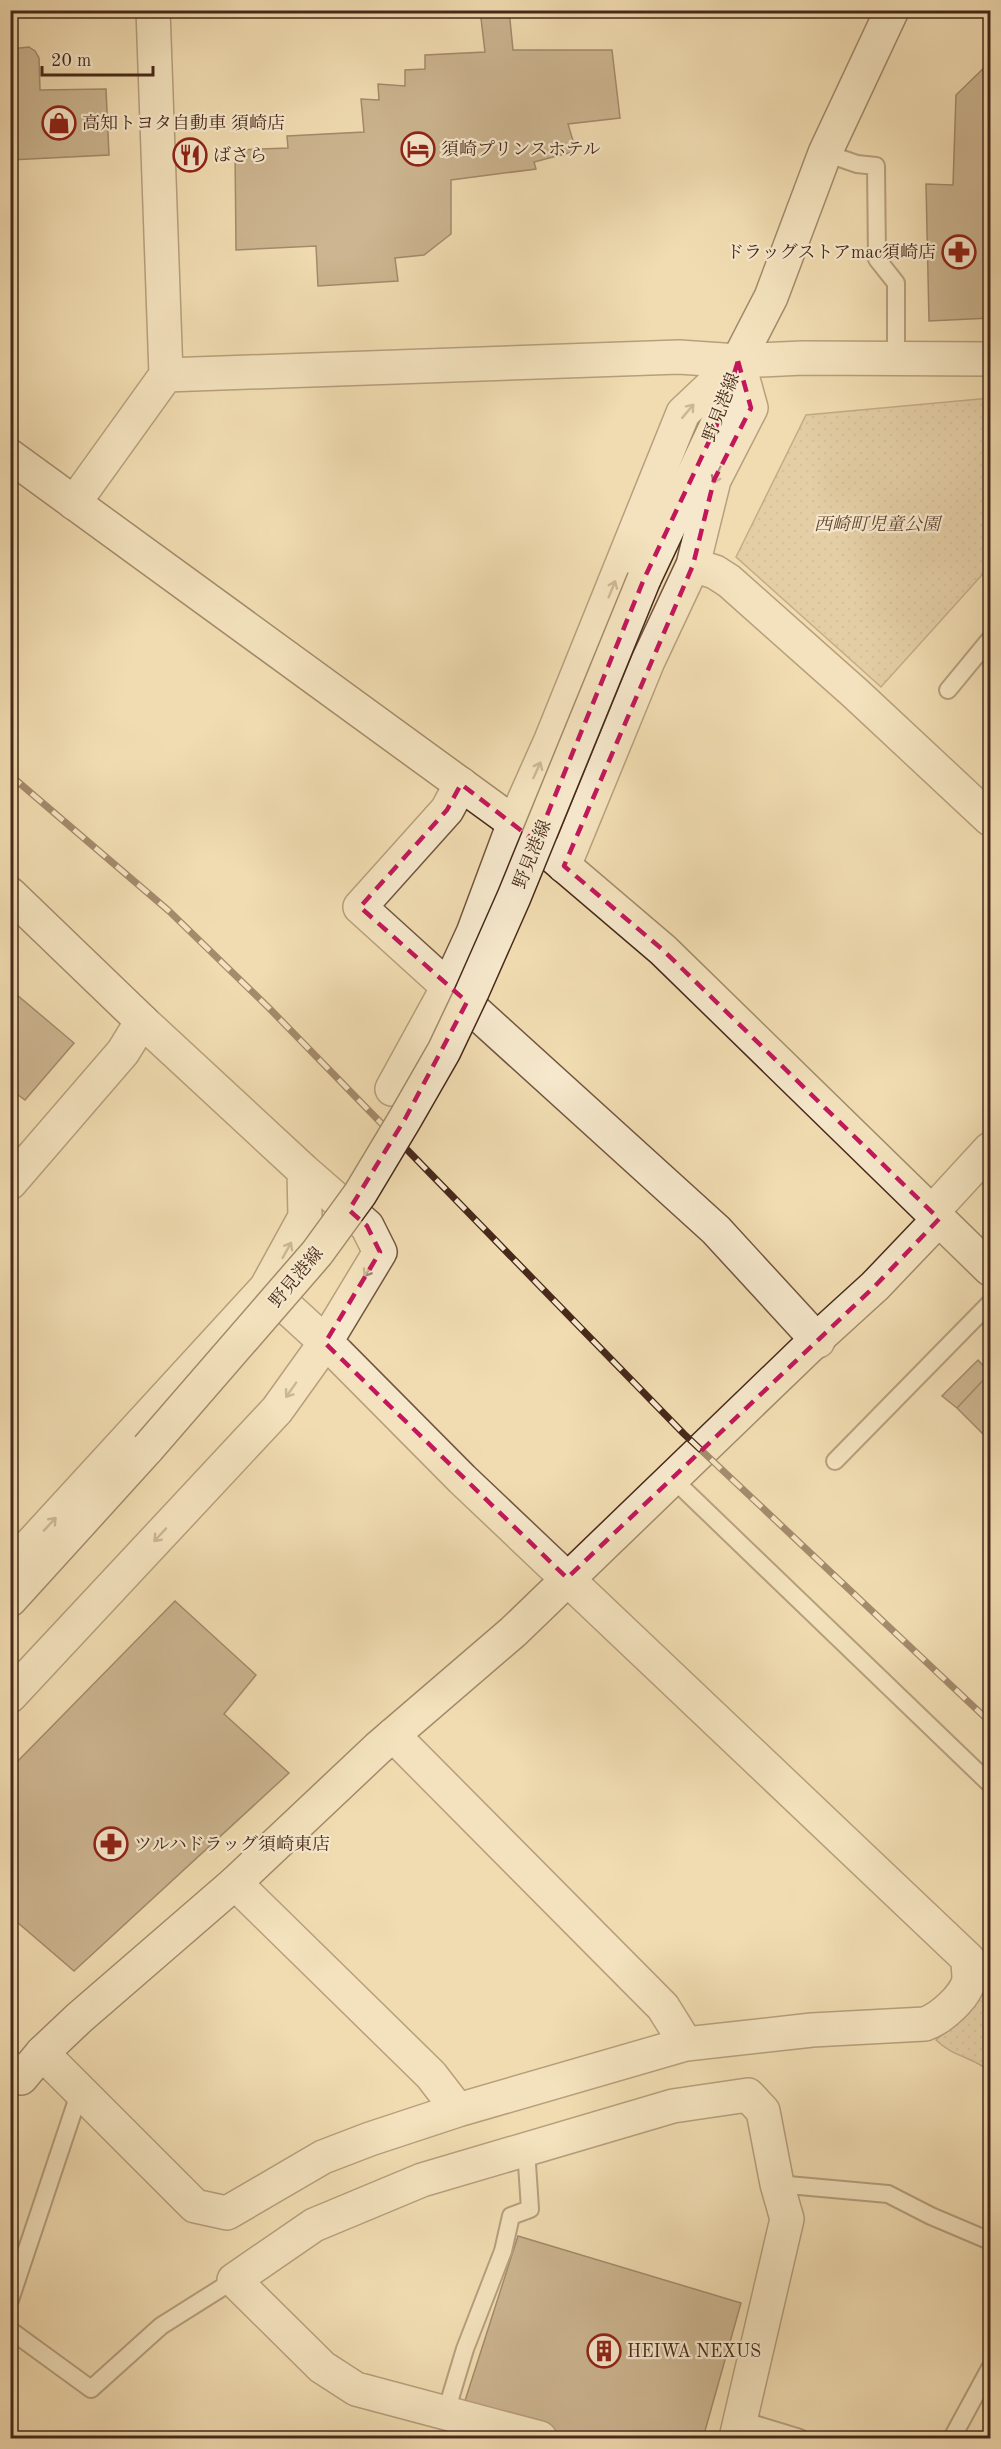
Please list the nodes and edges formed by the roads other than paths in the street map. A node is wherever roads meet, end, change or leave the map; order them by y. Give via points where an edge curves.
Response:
1 (153, 10) edge
2 (892, 10) edge
3 (825, 153) junction
4 (990, 358) edge
5 (896, 359) junction
6 (738, 361) junction
7 (166, 375) junction
8 (10, 456) edge
9 (74, 503) junction
10 (693, 565) junction
11 (990, 639) edge
12 (948, 690) dead end
13 (461, 784) junction
14 (990, 819) edge
15 (514, 823) junction
16 (564, 866) junction
17 (10, 894) edge
18 (448, 985) junction
19 (142, 1021) junction
20 (392, 1089) dead end
21 (990, 1149) edge
22 (304, 1171) junction
23 (10, 1183) edge
24 (935, 1216) junction
25 (990, 1269) edge
26 (266, 1288) junction
27 (990, 1303) edge
28 (818, 1341) junction
29 (325, 1343) junction
30 (835, 1461) dead end
31 (674, 1479) junction
32 (10, 1567) edge
33 (567, 1578) junction
34 (10, 1600) edge
35 (10, 1696) edge
36 (393, 1735) junction
37 (990, 1784) edge
38 (235, 1882) junction
39 (686, 2044) junction
40 (42, 2053) junction
41 (14, 2080) edge
42 (80, 2091) junction
43 (458, 2110) junction
44 (526, 2149) junction
45 (777, 2184) junction
46 (990, 2241) edge
47 (234, 2280) junction
48 (10, 2300) edge
49 (10, 2330) edge
50 (990, 2368) edge
51 (446, 2412) junction
52 (739, 2429) edge
53 (540, 2439) edge
54 (800, 2439) edge
55 (952, 2439) edge

1 - 7 street
2 - 3 street, 野見港線
3 - 5 lane via 857,164 876,165 877,259 896,283
3 - 6 street, 野見港線 via 771,297
4 - 5 street
5 - 6 street
6 - 7 street via 679,357
6 -> 10 street via 751,408 714,480
15 -> 6 street via 683,413
6 - 34 street, 野見港線, bridge via 722,414 644,579 514,897 463,1012 416,1100 360,1194 317,1253
7 - 9 street
8 - 9 street
9 - 13 street
10 - 14 street via 729,581
10 - 16 street via 648,661
11 - 12 lane
13 - 15 street
13 - 18 street via 447,810 360,907
15 - 16 street
15 - 18 street via 473,933
16 - 24 street via 663,950
17 - 19 street
18 - 20 street
18 - 28 street via 716,1230
19 - 22 street
19 - 23 street via 123,1052
21 - 24 street
26 -> 22 street via 305,1217
22 -> 29 street via 367,1226 380,1252
24 - 25 street
24 - 28 street via 875,1286
26 - 29 street
32 -> 26 street
27 - 30 lane
28 - 31 street
29 - 33 street
29 -> 35 street via 277,1410
31 - 33 street
31 - 37 lane
33 - 36 street via 513,1632
33 - 39 street via 968,1959 969,1982 938,2020 925,2024 812,2030
36 - 38 street
36 - 39 street via 663,2007
38 - 40 street
38 - 43 street via 431,2075
39 - 43 street
40 - 41 street
40 - 42 street
42 - 43 street via 195,2206 227,2212 323,2157
42 - 48 lane
44 - 45 street via 673,2106 748,2095 763,2111
44 - 47 street via 422,2180 314,2225
44 - 51 lane via 530,2208 511,2216 503,2251 465,2349
45 - 46 lane via 888,2194
45 - 52 street via 787,2219
47 - 49 lane via 161,2326 91,2389
47 - 51 street via 322,2367 356,2389
50 - 55 lane
51 - 53 street
52 - 54 lane

